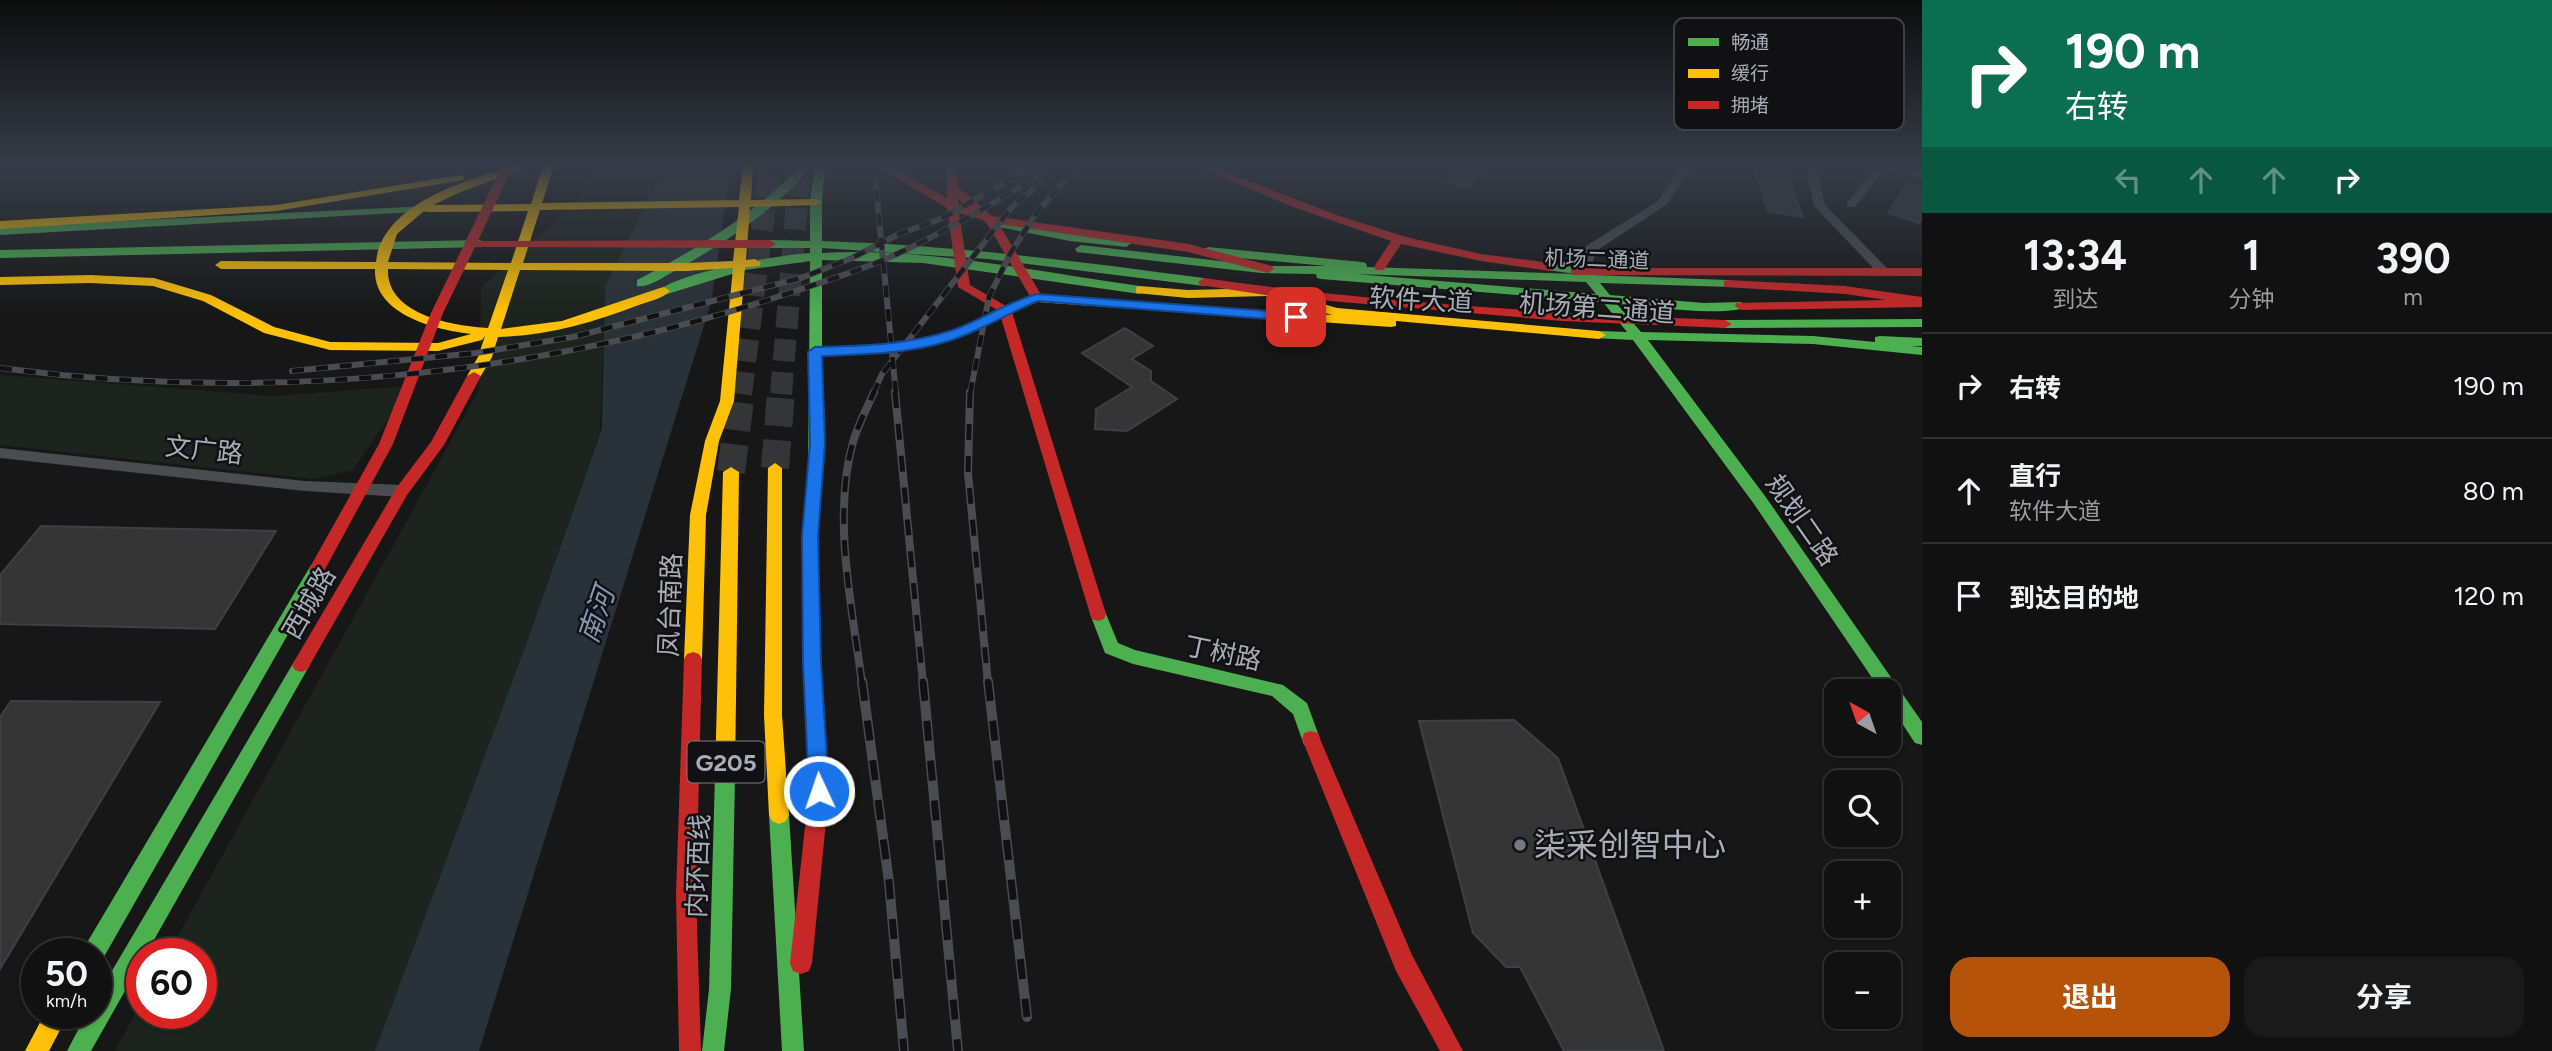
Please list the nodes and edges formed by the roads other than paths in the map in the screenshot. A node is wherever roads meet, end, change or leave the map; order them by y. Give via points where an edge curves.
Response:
1 (171, 215) edge
2 (314, 215) edge
3 (413, 215) edge
4 (492, 215) edge
5 (534, 215) edge
6 (745, 215) edge
7 (758, 215) edge
8 (816, 215) edge
9 (954, 215) edge
10 (978, 215) edge
11 (984, 215) edge
12 (1326, 215) edge
13 (1643, 215) edge
14 (1828, 215) edge
15 (993, 223) junction
16 (0, 225) edge
17 (0, 231) edge
18 (918, 233) dead end
19 (945, 235) dead end
20 (1399, 238) junction
21 (0, 241) edge
22 (0, 254) edge
23 (817, 261) junction
24 (740, 264) junction
25 (0, 266) edge
26 (1380, 267) junction
27 (1270, 270) junction
28 (1584, 272) junction
29 (1884, 272) junction
30 (1922, 272) edge
31 (0, 281) edge
32 (1272, 292) junction
33 (1037, 298) junction
34 (1922, 302) edge
35 (1005, 309) junction
36 (1922, 323) edge
37 (1637, 333) junction
38 (1922, 342) edge
39 (1922, 351) edge
40 (815, 352) junction
41 (0, 453) edge
42 (775, 468) tunnel mouth
43 (731, 472) tunnel mouth
44 (362, 491) junction
45 (402, 491) junction
46 (1922, 737) edge
47 (102, 938) edge
48 (49, 1029) edge
49 (793, 1044) edge
50 (36, 1051) edge
51 (78, 1051) edge
52 (690, 1051) edge
53 (713, 1051) edge
54 (1452, 1051) edge

1 - 16 main road
2 - 17 main road
3 - 32 main road via 385,241 380,275 387,293 428,322 504,335 571,325 726,271 808,257 911,262 1189,294
4 - 44 main road, 西城路 via 437,313 386,444
5 - 45 main road, 西城路 via 485,357 437,445
6 - 24 main road, 凤台南路
7 - 31 main road via 705,251 642,283 558,316 438,347 330,346 269,330 207,298 154,282
8 - 23 main road
9 - 35 main road via 964,287
10 - 27 main road via 1189,248
11 - 15 main road
12 - 20 main road
13 - 28 street via 1590,249
14 - 29 street
15 - 26 main road, 软件大道 via 1070,237
15 - 33 main road
18 - 21 main road via 591,228
19 - 27 main road, 软件大道
20 - 26 main road
20 - 28 main road via 1469,256
22 - 32 main road, 软件大道 via 512,243 851,244 1076,264
23 - 24 main road
23 - 40 main road
24 - 25 main road
24 - 52 main road, 凤台南路 via 727,401 712,440 698,515 686,894
26 - 28 main road, 软件大道
27 - 34 main road, 机场二通道 via 1782,286
27 - 34 main road, 软件大道 via 1704,307
28 - 29 main road, 软件大道
28 - 37 main road, 规划二路
29 - 30 main road, 软件大道
32 - 36 main road, 软件大道 via 1563,317 1719,324
32 - 39 main road, 机场第二通道 via 1329,312 1602,335
33 - 35 main road, 软件大道
33 - 37 main road, 软件大道 via 1432,326
35 - 40 street via 959,333 892,349
35 - 54 main road, 丁树路 via 1111,648 1277,690 1301,709 1404,963
37 - 38 main road, 软件大道
37 - 46 main road, 规划二路 via 1752,489
40 - 49 main road via 817,443 810,536 819,791
41 - 44 street, 文广路
42 - 49 main road, G205 via 773,715
43 - 53 main road, 内环西线 / G205 via 720,989
44 - 45 street, 文广路
44 - 47 main road, 西城路
45 - 51 main road, 西城路
48 - 50 main road

